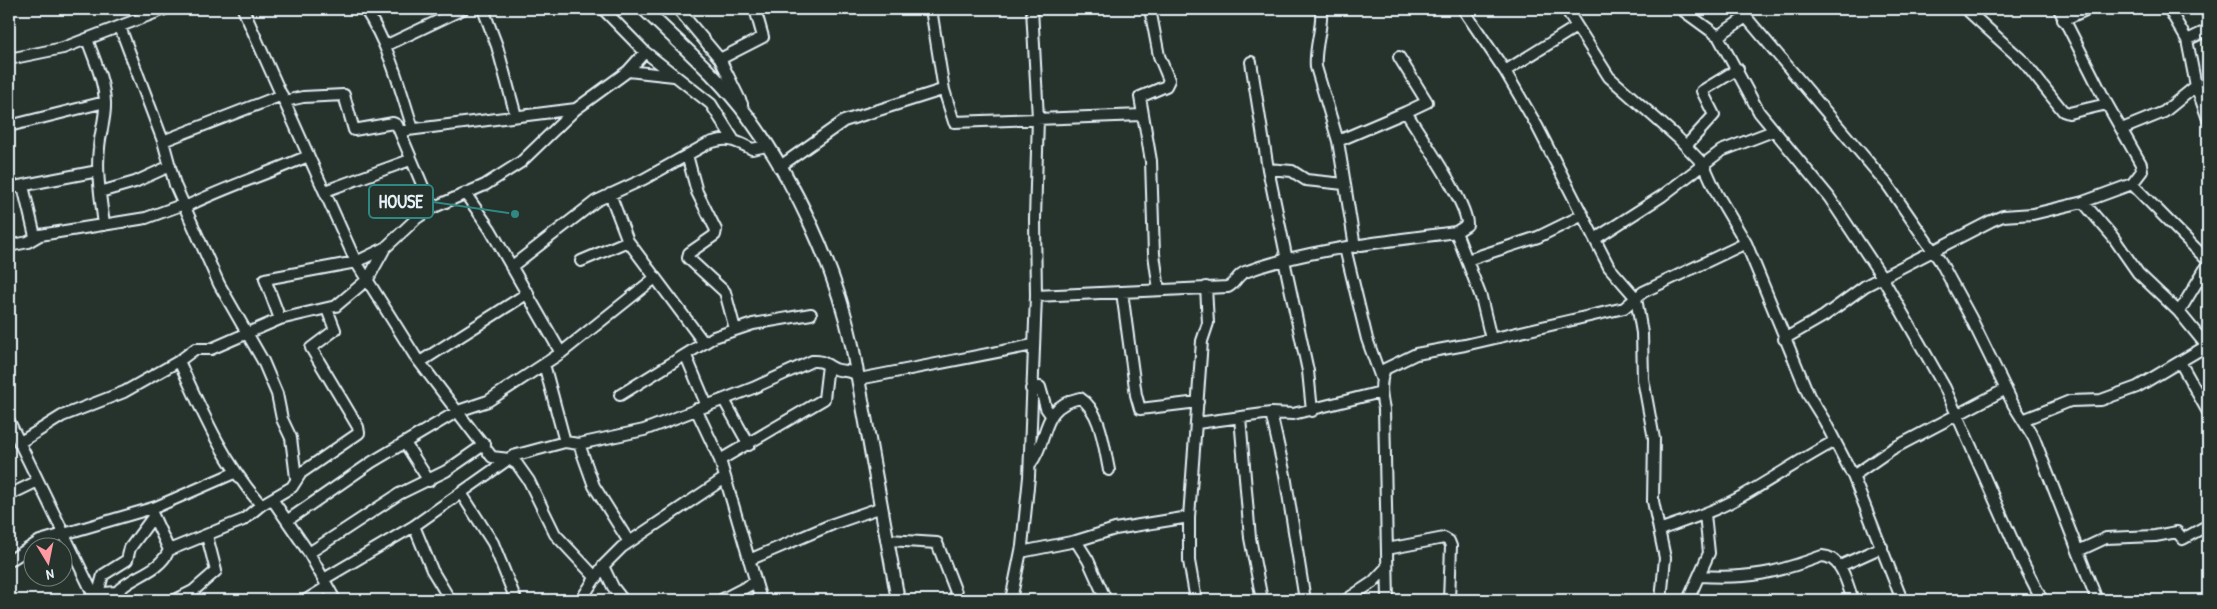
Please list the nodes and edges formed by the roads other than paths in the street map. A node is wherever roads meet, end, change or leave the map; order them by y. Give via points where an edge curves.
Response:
1 (165, 9) edge
2 (243, 9) edge
3 (365, 9) edge
4 (463, 9) edge
5 (483, 9) edge
6 (603, 9) edge
7 (644, 9) edge
8 (678, 9) edge
9 (755, 9) edge
10 (931, 9) edge
11 (1032, 9) edge
12 (1150, 9) edge
13 (1321, 9) edge
14 (1463, 9) edge
15 (1566, 9) edge
16 (1681, 9) edge
17 (1966, 9) edge
18 (2059, 9) edge
19 (2088, 9) edge
20 (2169, 9) edge
21 (2207, 9) edge
22 (1747, 13) edge
23 (2208, 16) edge
24 (2064, 20) junction
25 (120, 27) junction
26 (1576, 27) junction
27 (2208, 30) edge
28 (1718, 36) junction
29 (87, 39) junction
30 (2187, 40) junction
31 (385, 46) junction
32 (645, 52) junction
33 (1400, 57) dead end
34 (9, 59) edge
35 (720, 59) junction
36 (1251, 62) dead end
37 (1738, 69) junction
38 (628, 71) junction
39 (1505, 71) junction
40 (674, 76) junction
41 (2196, 86) junction
42 (944, 90) junction
43 (284, 98) junction
44 (105, 102) junction
45 (2107, 104) junction
46 (576, 109) junction
47 (1406, 112) junction
48 (1142, 115) junction
49 (516, 116) junction
50 (1038, 118) junction
51 (750, 119) junction
52 (2208, 119) edge
53 (9, 126) edge
54 (413, 129) junction
55 (2122, 129) junction
56 (400, 131) junction
57 (1773, 131) junction
58 (733, 139) junction
59 (163, 142) junction
60 (1338, 142) junction
61 (767, 146) junction
62 (1686, 146) junction
63 (688, 155) junction
64 (308, 156) junction
65 (410, 160) junction
66 (1704, 165) junction
67 (170, 166) junction
68 (779, 167) junction
69 (1268, 169) junction
70 (98, 171) junction
71 (1344, 184) junction
72 (2132, 184) junction
73 (23, 186) junction
74 (9, 188) edge
75 (325, 191) junction
76 (100, 192) junction
77 (465, 193) junction
78 (610, 194) junction
79 (2083, 202) junction
80 (184, 205) junction
81 (432, 208) junction
82 (1584, 215) junction
83 (104, 225) junction
84 (1456, 232) junction
85 (35, 236) junction
86 (1595, 239) junction
87 (628, 241) junction
88 (1746, 243) junction
89 (9, 246) edge
90 (1350, 247) junction
91 (385, 248) junction
92 (1934, 252) junction
93 (1286, 260) junction
94 (1467, 260) junction
95 (581, 261) dead end
96 (356, 262) junction
97 (2208, 263) edge
98 (511, 266) junction
99 (1882, 276) junction
100 (655, 278) junction
101 (368, 279) junction
102 (1206, 287) junction
103 (1159, 290) junction
104 (1122, 292) junction
105 (528, 293) junction
106 (1036, 296) junction
107 (1636, 298) junction
108 (327, 309) junction
109 (2179, 312) junction
110 (811, 314) dead end
111 (280, 320) junction
112 (736, 329) junction
113 (248, 334) junction
114 (1490, 339) junction
115 (1784, 339) junction
116 (704, 343) junction
117 (1033, 345) junction
118 (2207, 345) edge
119 (561, 353) junction
120 (686, 356) junction
121 (179, 361) junction
122 (420, 362) junction
123 (2180, 362) junction
124 (544, 364) junction
125 (828, 365) junction
126 (858, 377) junction
127 (1381, 378) junction
128 (2006, 388) junction
129 (1031, 389) junction
130 (1381, 392) junction
131 (620, 395) dead end
132 (724, 400) junction
133 (1198, 402) junction
134 (707, 406) junction
135 (696, 409) junction
136 (458, 411) junction
137 (1312, 411) junction
138 (2208, 412) edge
139 (1271, 413) junction
140 (1956, 414) junction
141 (1051, 415) junction
142 (1240, 417) junction
143 (2022, 420) junction
144 (9, 421) edge
145 (1197, 423) junction
146 (1835, 441) junction
147 (565, 442) junction
148 (19, 443) junction
149 (405, 443) junction
150 (484, 444) junction
151 (579, 444) junction
152 (749, 444) junction
153 (509, 459) junction
154 (720, 460) junction
155 (1029, 465) junction
156 (1109, 470) dead end
157 (234, 473) junction
158 (1853, 476) junction
159 (296, 478) junction
160 (725, 478) junction
161 (429, 480) junction
162 (38, 481) junction
163 (462, 494) junction
164 (9, 495) edge
165 (272, 500) junction
166 (261, 505) junction
167 (882, 507) junction
168 (152, 513) junction
169 (1705, 514) junction
170 (1189, 517) junction
171 (288, 520) junction
172 (2208, 524) edge
173 (414, 526) junction
174 (1659, 530) junction
175 (64, 534) junction
176 (207, 536) junction
177 (889, 540) junction
178 (1076, 541) junction
179 (629, 542) junction
180 (1882, 547) junction
181 (1387, 549) junction
182 (169, 550) junction
183 (2078, 551) junction
184 (1021, 552) junction
185 (309, 553) junction
186 (749, 560) junction
187 (9, 561) edge
188 (603, 566) junction
189 (1387, 566) junction
190 (1840, 566) junction
191 (1700, 576) junction
192 (596, 578) junction
193 (326, 583) junction
194 (754, 583) junction
195 (96, 600) edge
196 (175, 600) edge
197 (306, 600) edge
198 (335, 600) edge
199 (450, 600) edge
200 (516, 600) edge
201 (581, 600) edge
202 (623, 600) edge
203 (720, 600) edge
204 (761, 600) edge
205 (898, 600) edge
206 (959, 600) edge
207 (1011, 600) edge
208 (1106, 600) edge
209 (1196, 600) edge
210 (1262, 600) edge
211 (1305, 600) edge
212 (1346, 600) edge
213 (1388, 600) edge
214 (1449, 600) edge
215 (1661, 600) edge
216 (1688, 600) edge
217 (1853, 600) edge
218 (1902, 600) edge
219 (2042, 600) edge
220 (2097, 600) edge

1 - 25 street
2 - 43 street
3 - 31 street
4 - 31 street
5 - 49 street
6 - 32 street
7 - 51 main road via 704,66
8 - 35 street
9 - 35 street via 763,38
10 - 42 street
11 - 50 street
12 - 48 street via 1159,56 1169,84 1140,97
13 - 60 street via 1316,67
14 - 39 street
15 - 26 street
16 - 28 street
17 - 45 street via 2024,62 2063,112
18 - 24 street
19 - 24 street
20 - 30 street
21 - 23 street
22 - 28 street
22 - 92 street via 1887,184
24 - 45 street
25 - 29 street
25 - 59 street
26 - 39 street
26 - 62 street via 1609,77
27 - 30 street
28 - 37 street
29 - 34 street via 63,48
29 - 44 street via 100,75
30 - 41 street
31 - 54 street
32 - 38 street
32 - 40 street
33 - 47 street via 1427,102
35 - 51 street
36 - 69 street
37 - 57 street via 1752,100
37 - 62 street via 1702,92 1714,115
38 - 40 street
38 - 46 street
39 - 82 street
40 - 58 street via 711,104
41 - 52 street
41 - 55 street via 2164,112
42 - 50 street via 954,122
42 - 68 street via 844,122
43 - 56 street via 344,95 354,130 393,123
43 - 59 street
43 - 64 street
44 - 53 street
44 - 70 street
45 - 55 street
46 - 49 street
46 - 77 street via 521,162
47 - 60 street
47 - 84 street via 1454,191 1467,220 1467,225
48 - 50 street
48 - 103 street via 1151,161 1154,254
49 - 54 street
50 - 106 street via 1034,219
51 - 61 main road
54 - 56 street
55 - 72 street via 2141,164 2142,171
56 - 65 street
57 - 66 street via 1720,151
57 - 99 street via 1829,197
58 - 61 street via 752,149
58 - 63 street via 715,140
59 - 67 street
60 - 71 street
61 - 68 main road
62 - 66 street
63 - 78 street
63 - 112 street via 697,192 716,230 715,235 689,253 688,258 725,292
64 - 75 street
64 - 80 street
65 - 75 street
65 - 81 street
66 - 86 street via 1657,200
66 - 88 street
67 - 76 street
67 - 80 street
68 - 126 main road via 826,259 846,318
69 - 71 street via 1292,171 1306,180
69 - 93 street
70 - 73 street
70 - 76 street
71 - 90 street
72 - 79 street
72 - 97 street
73 - 74 street
73 - 85 street
75 - 96 street
76 - 83 street
77 - 81 street
77 - 98 street
78 - 87 street
78 - 98 street via 596,201
79 - 92 street via 2033,214 2003,216
79 - 109 street via 2138,273
80 - 83 street via 146,218
80 - 113 street via 220,284
81 - 91 street
82 - 86 street
82 - 94 street via 1538,237
83 - 85 street
84 - 90 street
84 - 94 street
85 - 89 street via 28,242
86 - 107 street via 1608,267
87 - 95 street
87 - 100 street
88 - 107 street via 1642,292
88 - 115 street
90 - 93 street
90 - 127 street via 1366,339
91 - 96 street
91 - 101 street
92 - 99 street
92 - 128 street via 1972,318
93 - 102 street via 1242,272 1228,287
93 - 137 street via 1308,371
94 - 114 street via 1481,297
96 - 101 street
96 - 111 street via 265,279
97 - 109 street
98 - 105 street
99 - 115 street
99 - 140 street via 1946,388
100 - 116 street
100 - 119 street
101 - 108 street via 345,301
101 - 122 street
102 - 103 street
102 - 133 street via 1208,323 1202,341
103 - 104 street
104 - 106 street
104 - 133 street via 1140,409
105 - 119 street
105 - 122 street
106 - 117 street
107 - 114 street via 1624,308
107 - 174 street via 1652,424 1653,501
108 - 111 street
108 - 159 street via 335,330 311,348 360,431
109 - 118 street
110 - 112 street via 768,320
111 - 113 street
112 - 116 street
113 - 121 street via 210,349 195,349
113 - 159 street via 263,361 291,438
114 - 127 street via 1416,354 1385,369
115 - 146 street via 1809,396
116 - 120 street
117 - 126 street
117 - 129 street
118 - 123 street
119 - 124 street
120 - 131 street
120 - 134 street
121 - 148 street via 124,392 62,416
121 - 157 street
122 - 136 street
123 - 138 street
123 - 143 street via 2136,387 2101,400 2070,401
124 - 136 street via 488,400
124 - 147 street
125 - 126 street via 846,369
125 - 132 street via 820,360 812,361
125 - 152 street via 824,399
126 - 167 main road
127 - 130 street
128 - 140 street
128 - 143 street
129 - 141 street via 1040,387
129 - 155 street
130 - 137 street
130 - 181 street
132 - 134 street
132 - 152 street
133 - 145 street
134 - 135 street
135 - 151 street via 644,430
135 - 154 street
136 - 149 street
136 - 150 street
137 - 139 street
139 - 142 street
139 - 211 street via 1285,474
140 - 158 street via 1892,448
140 - 219 street
141 - 155 street
141 - 156 street via 1067,401 1080,398 1089,404
142 - 145 street
142 - 210 street via 1250,538
143 - 183 street via 2034,438
144 - 148 street
145 - 170 street
146 - 158 street
146 - 169 street via 1801,458 1743,496
147 - 151 street
147 - 153 street
148 - 162 street
149 - 161 street
149 - 171 street
150 - 153 street via 492,457
150 - 161 street
151 - 179 street via 594,486
152 - 154 street
153 - 163 street
153 - 192 street via 517,464 529,481 555,534
154 - 160 street
155 - 184 street
157 - 166 street
157 - 168 street
158 - 180 street
159 - 165 street via 292,487
160 - 179 street
160 - 186 street
161 - 185 street via 399,494
162 - 164 street
162 - 175 street
163 - 173 street
163 - 200 street via 493,543
165 - 166 street
165 - 171 street
166 - 176 street via 243,520
167 - 177 main road
167 - 186 street
168 - 175 street
168 - 182 street
168 - 195 street via 130,548 127,560 103,575
169 - 174 street
169 - 191 street via 1709,553
170 - 178 street via 1115,529
170 - 209 street via 1189,561
171 - 185 street
172 - 183 street via 2183,539 2177,532 2106,538
173 - 193 street
173 - 199 street via 432,570
174 - 215 street via 1666,567
175 - 187 street via 40,541
175 - 195 street
176 - 182 street
176 - 196 street via 216,571 193,591
177 - 205 main road
177 - 206 street via 937,543
178 - 184 street
178 - 208 street
179 - 188 street
180 - 190 street
180 - 218 street
181 - 189 street
181 - 214 street via 1444,538 1449,541
182 - 195 street via 166,557 145,575 127,583 118,592 104,593
183 - 220 street
184 - 207 street
185 - 193 street
186 - 194 street
188 - 192 street
188 - 202 street
189 - 212 street via 1373,582
189 - 213 street
190 - 191 street via 1828,556 1822,556 1786,570 1754,576
190 - 217 street
191 - 216 street
192 - 201 street
193 - 197 street
193 - 198 street
194 - 203 street
194 - 204 street

